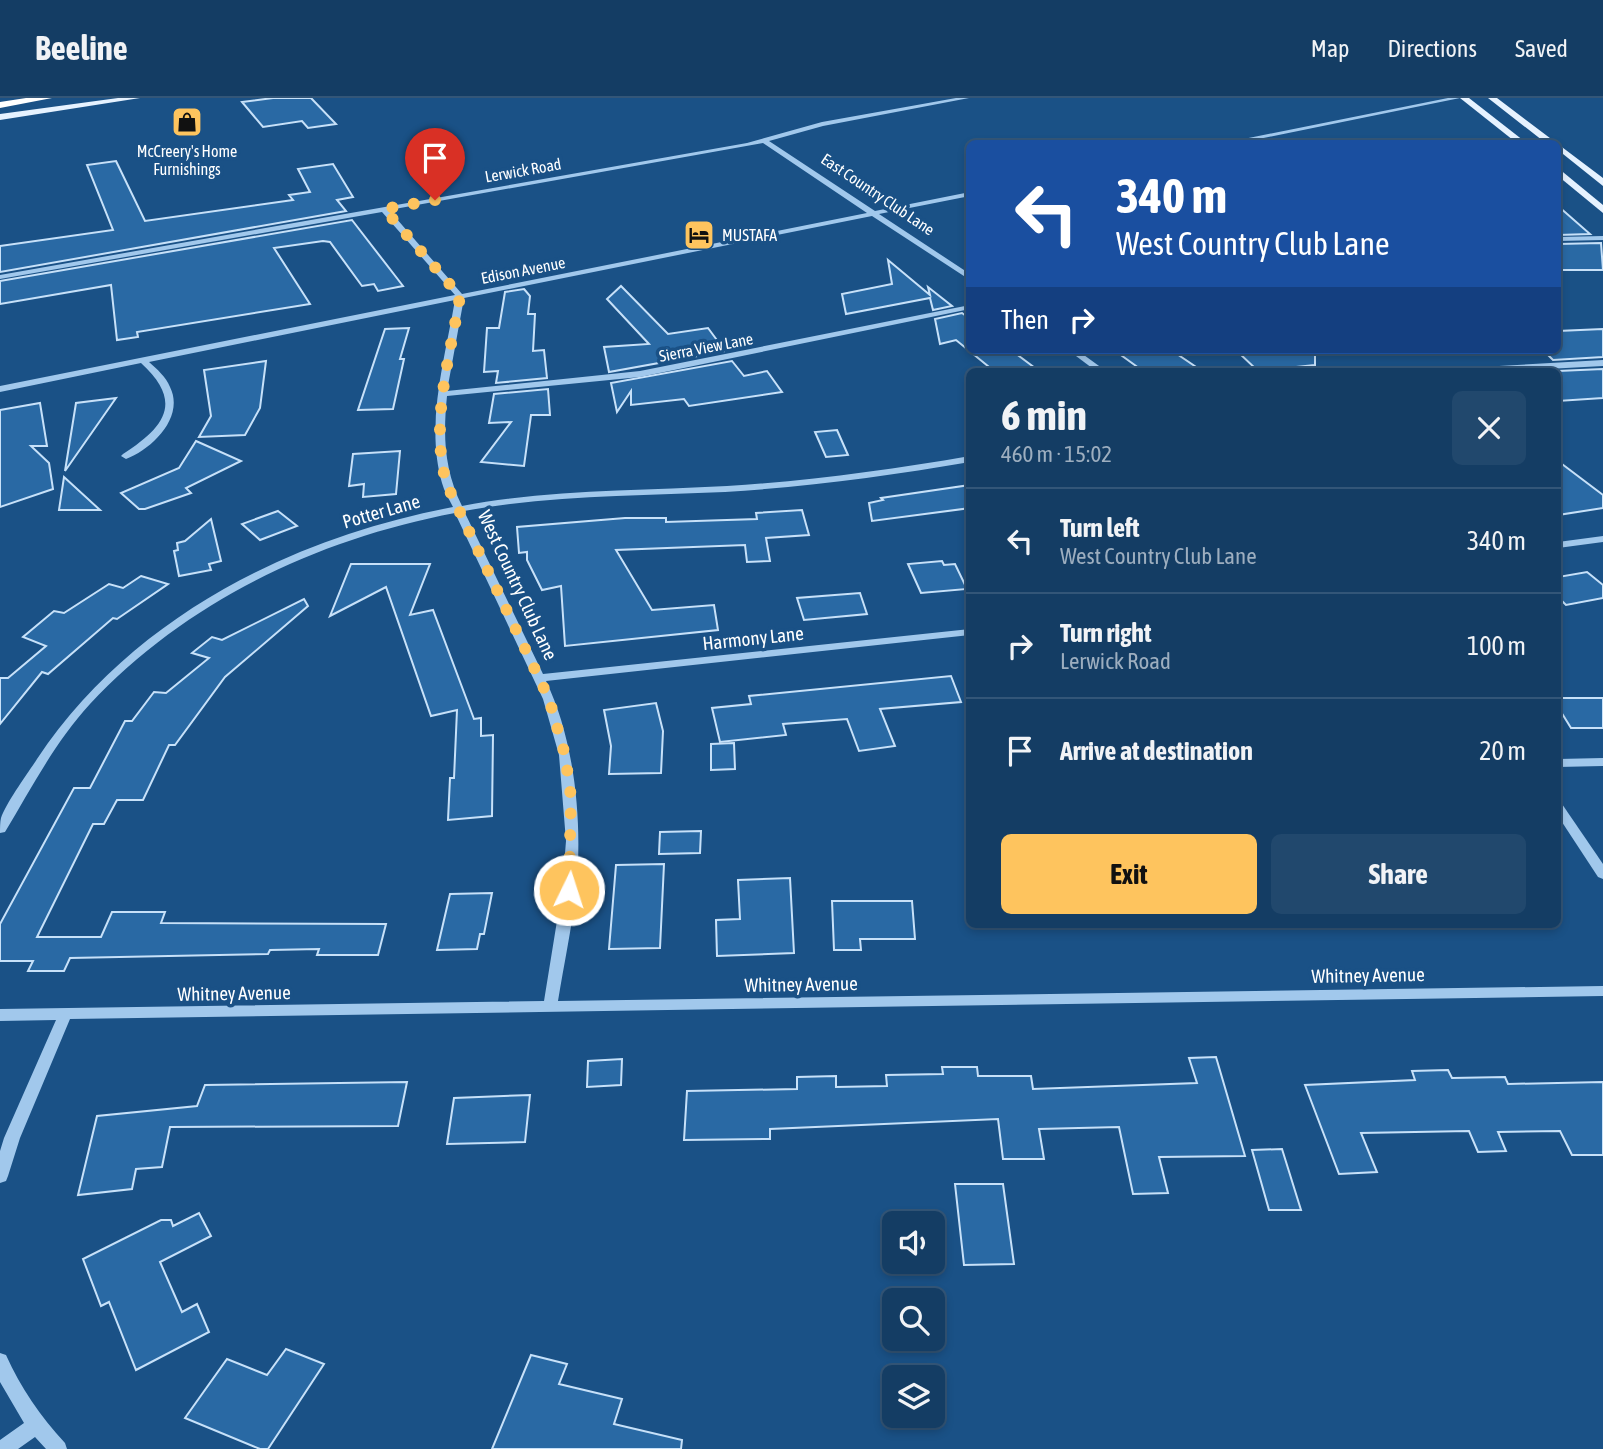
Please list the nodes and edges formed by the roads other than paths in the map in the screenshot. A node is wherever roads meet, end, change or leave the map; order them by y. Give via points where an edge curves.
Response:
1 (47, 98) edge
2 (136, 98) edge
3 (966, 98) edge
4 (1457, 98) edge
5 (1464, 98) edge
6 (1492, 98) edge
7 (0, 105) edge
8 (0, 117) edge
9 (1242, 140) edge
10 (1519, 140) edge
11 (1549, 140) edge
12 (765, 141) junction
13 (1561, 149) edge
14 (1561, 174) edge
15 (1603, 183) edge
16 (966, 195) edge
17 (384, 209) junction
18 (1603, 210) edge
19 (876, 213) junction
20 (1603, 238) edge
21 (1561, 239) edge
22 (966, 275) edge
23 (0, 277) edge
24 (460, 296) junction
25 (966, 308) edge
26 (1078, 354) edge
27 (142, 360) junction
28 (1603, 363) edge
29 (1098, 368) edge
30 (1516, 368) edge
31 (0, 389) edge
32 (444, 394) junction
33 (126, 456) dead end
34 (966, 461) edge
35 (459, 509) junction
36 (1603, 539) edge
37 (1561, 545) edge
38 (966, 632) edge
39 (539, 678) junction
40 (1603, 762) edge
41 (1561, 763) edge
42 (1561, 811) edge
43 (0, 829) edge
44 (1603, 874) edge
45 (1603, 991) edge
46 (550, 1007) junction
47 (0, 1015) edge
48 (65, 1015) junction
49 (0, 1176) edge
50 (0, 1361) edge
51 (36, 1425) junction
52 (3, 1449) edge
53 (58, 1449) edge

1 - 7 highway
2 - 8 main road
3 - 12 street, Lerwick Road via 822,124
4 - 9 street
5 - 10 main road
6 - 11 main road
12 - 17 street, Lerwick Road
12 - 19 street, East Country Club Lane
13 - 15 main road
14 - 18 main road
16 - 19 street, Edison Avenue
17 - 23 street, Lerwick Road
17 - 24 street
19 - 22 street, East Country Club Lane
19 - 24 street, Edison Avenue
20 - 21 street
24 - 27 street, Edison Avenue
24 - 32 street, West Country Club Lane
25 - 32 street, Sierra View Lane via 640,374
26 - 29 street
27 - 31 street, Edison Avenue
27 - 33 street via 163,380 170,413 161,431
28 - 30 street
32 - 35 street, West Country Club Lane via 439,459
34 - 35 street, Potter Lane via 830,480 554,496
35 - 39 street, West Country Club Lane
35 - 43 street, Potter Lane via 382,528 295,559 214,599 176,624 140,650 87,700 60,733
36 - 37 street
38 - 39 street, Harmony Lane
39 - 46 street, West Country Club Lane via 565,755 571,797 569,890
40 - 41 street
42 - 44 street
45 - 46 street, Whitney Avenue
46 - 48 street, Whitney Avenue
47 - 48 street, Whitney Avenue
48 - 49 street
50 - 51 street via 10,1387
51 - 52 street
51 - 53 street

